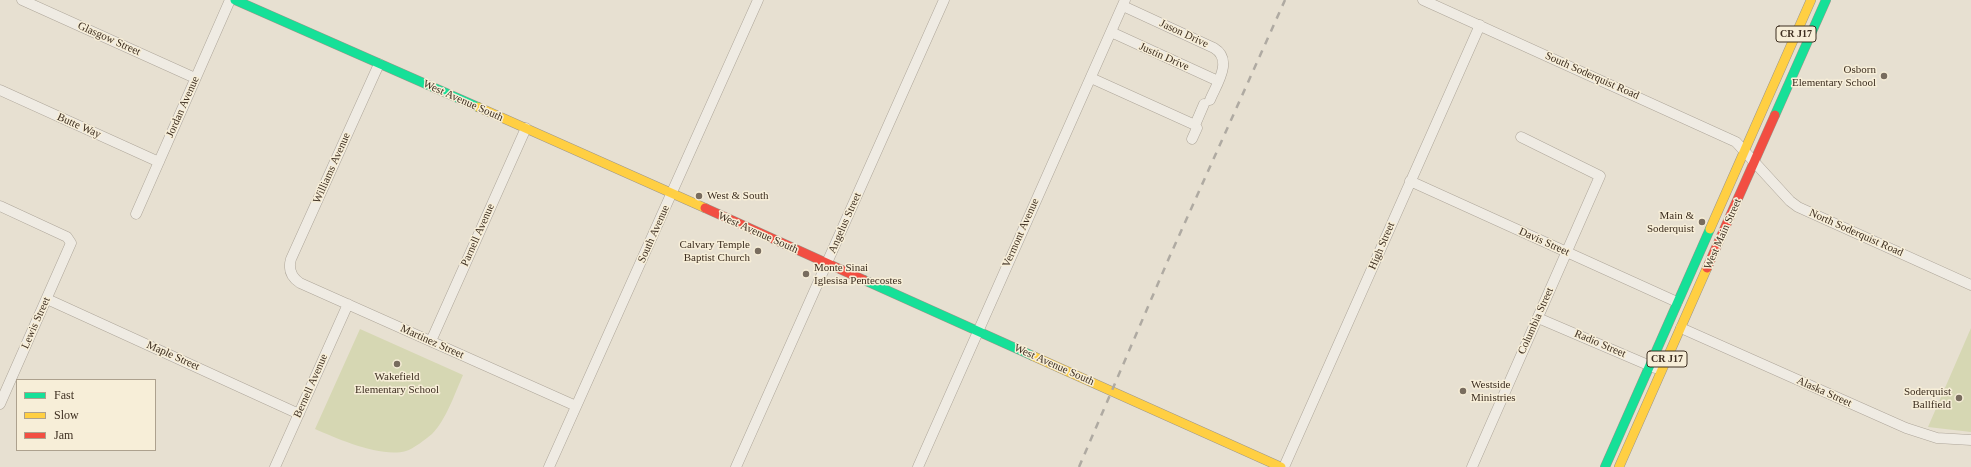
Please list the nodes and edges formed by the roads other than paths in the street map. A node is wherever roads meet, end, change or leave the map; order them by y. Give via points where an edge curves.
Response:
1 (22, 0) edge
2 (230, 0) edge
3 (235, 0) edge
4 (758, 0) edge
5 (944, 0) edge
6 (1423, 0) edge
7 (1811, 0) edge
8 (1826, 0) edge
9 (1124, 3) edge
10 (1480, 25) junction
11 (1111, 32) junction
12 (379, 64) junction
13 (196, 78) junction
14 (1091, 78) junction
15 (1218, 81) junction
16 (0, 90) edge
17 (1195, 125) junction
18 (526, 128) junction
19 (1521, 137) dead end
20 (1192, 139) dead end
21 (1744, 151) junction
22 (158, 162) junction
23 (1754, 162) junction
24 (1410, 181) junction
25 (672, 194) junction
26 (0, 206) edge
27 (136, 214) dead end
28 (1567, 252) junction
29 (827, 264) junction
30 (291, 273) joint
31 (1971, 285) edge
32 (47, 299) junction
33 (1678, 302) junction
34 (348, 304) junction
35 (1538, 318) junction
36 (1681, 328) junction
37 (978, 331) junction
38 (431, 341) junction
39 (1650, 365) junction
40 (1662, 371) junction
41 (0, 404) edge
42 (576, 406) junction
43 (299, 414) junction
44 (1971, 440) edge
45 (275, 467) edge
46 (549, 467) edge
47 (736, 467) edge
48 (918, 467) edge
49 (1281, 467) edge
50 (1284, 467) edge
51 (1472, 467) edge
52 (1605, 467) edge
53 (1619, 467) edge

1 - 13 street, Glasgow Street
2 - 13 street, Jordan Avenue
3 - 12 street, West Avenue South
4 - 25 street, South Avenue
5 - 29 street, Angelus Street
6 - 10 street, South Soderquist Road
7 - 21 street, West Main Street / CR J17
8 - 23 street, West Main Street / CR J17
9 - 11 street, Vermont Avenue
9 - 15 street, Jason Drive via 1218,50 1224,65
10 - 21 street, South Soderquist Road via 1736,142
10 - 24 street, High Street
11 - 14 street, Vermont Avenue
11 - 15 street, Justin Drive
12 - 18 street, West Avenue South
12 - 30 street, Williams Avenue via 292,259
13 - 22 street, Jordan Avenue
14 - 17 street
14 - 37 street, Vermont Avenue
15 - 17 street, Jason Drive
16 - 22 street, Butte Way
17 - 20 street, Jason Drive via 1196,130
18 - 25 street, West Avenue South
18 - 38 street, Parnell Avenue
19 - 28 street, Columbia Street via 1600,176
21 - 23 street, South Soderquist Road
21 - 33 street, West Main Street / CR J17
22 - 27 street, Jordan Avenue
23 - 31 street, North Soderquist Road via 1790,201 1802,210
23 - 36 street, West Main Street / CR J17
24 - 28 street, Davis Street
24 - 50 street, High Street
25 - 29 street, West Avenue South
25 - 42 street, South Avenue
26 - 32 street, Lewis Street via 67,236 70,240 70,246
28 - 33 street, Davis Street
28 - 35 street, Columbia Street
29 - 37 street, West Avenue South
29 - 47 street, Angelus Street
30 - 34 street, Martinez Street via 300,283
32 - 41 street, Lewis Street
32 - 43 street, Maple Street
33 - 39 street, West Main Street / CR J17
34 - 38 street, Martinez Street
34 - 43 street, Bernell Avenue
35 - 39 street, Radio Street
35 - 51 street, Columbia Street
36 - 40 street, West Main Street / CR J17
36 - 44 street, Alaska Street via 1906,428 1937,438
37 - 48 street, Vermont Avenue
37 - 49 street, West Avenue South
38 - 42 street, Martinez Street
39 - 40 street, Radio Street
39 - 52 street, West Main Street / CR J17
40 - 53 street, West Main Street / CR J17
42 - 46 street, South Avenue
43 - 45 street, Bernell Avenue

